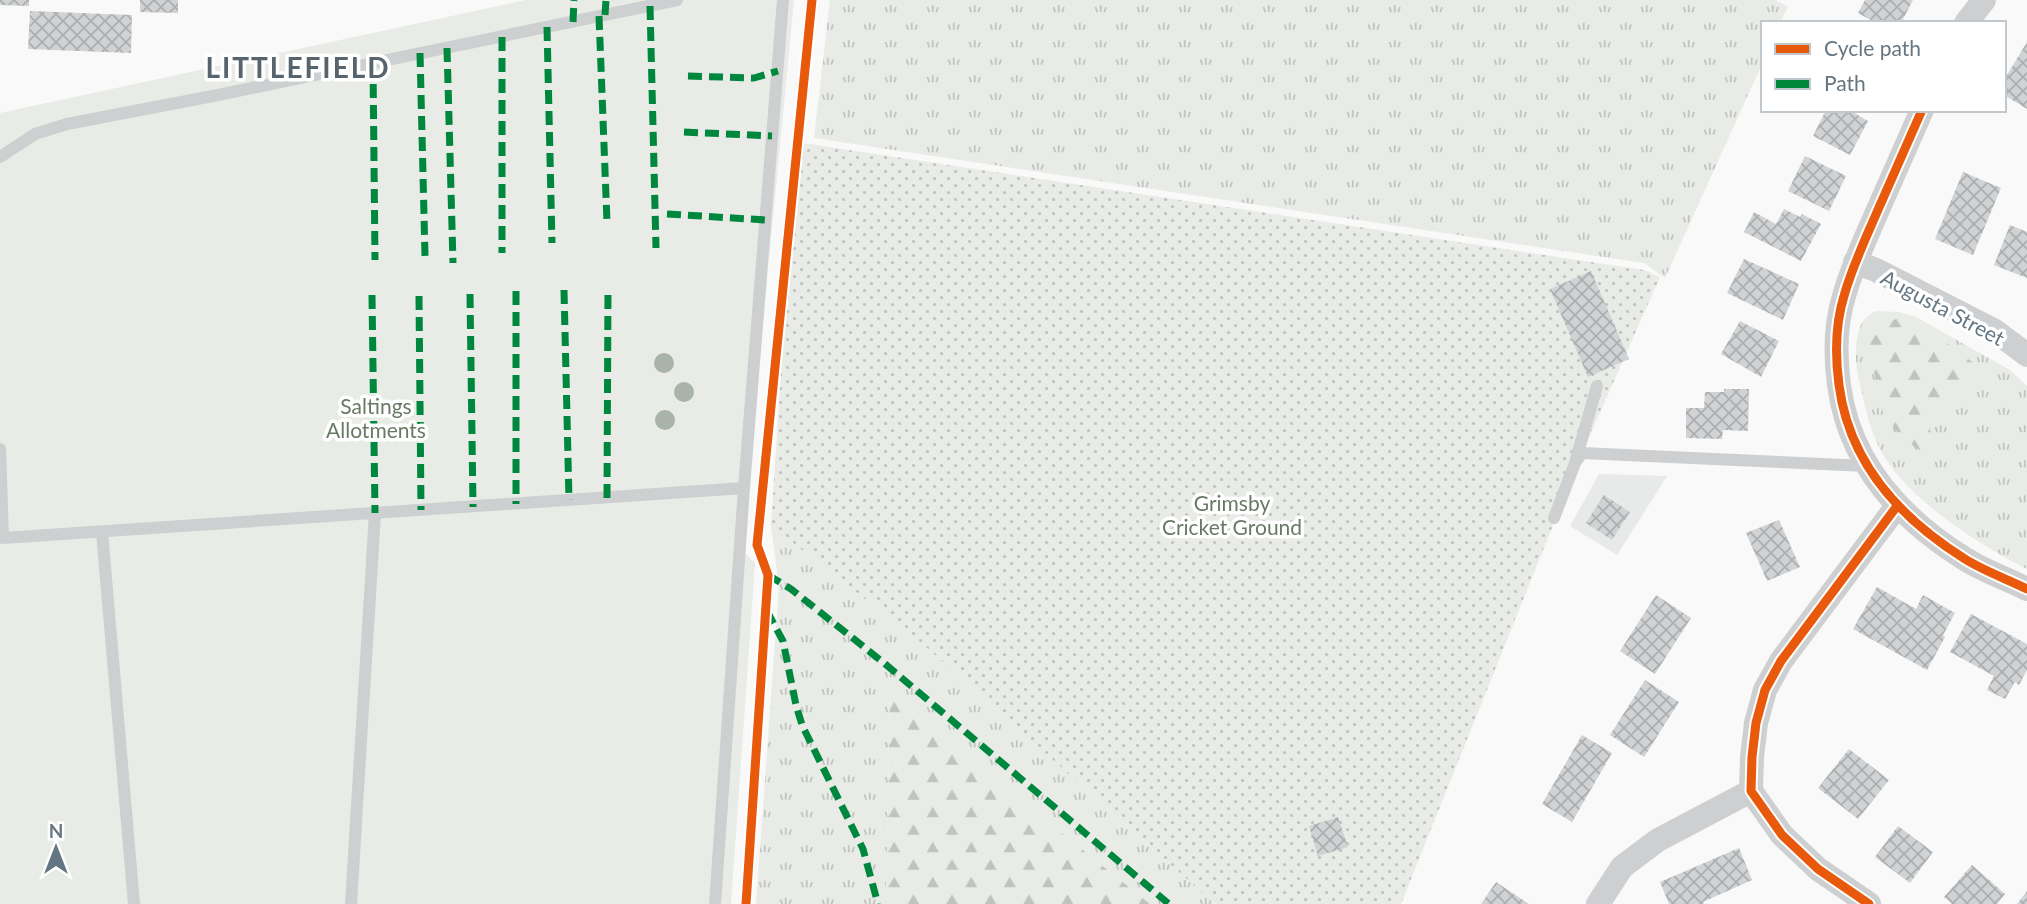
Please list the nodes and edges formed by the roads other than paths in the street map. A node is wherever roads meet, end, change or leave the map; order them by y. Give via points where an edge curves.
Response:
1 (677, 0) edge
2 (783, 0) edge
3 (1984, 0) edge
4 (1968, 21) edge
5 (1921, 112) edge
6 (0, 157) edge
7 (1855, 262) junction
8 (2027, 355) edge
9 (1597, 386) dead end
10 (0, 449) edge
11 (1575, 463) junction
12 (1867, 466) junction
13 (744, 488) junction
14 (1898, 506) junction
15 (375, 513) junction
16 (1554, 518) dead end
17 (102, 532) junction
18 (1, 538) edge
19 (2027, 589) edge
20 (1751, 791) junction
21 (134, 904) edge
22 (351, 904) edge
23 (715, 904) edge
24 (1598, 904) edge
25 (1869, 904) edge

1 - 6 lane via 67,124 35,134
2 - 13 lane
3 - 4 street
5 - 7 street
7 - 8 street, Augusta Street via 1995,331
7 - 12 street, Augusta Street via 1837,328 1837,362 1844,413
9 - 11 lane
10 - 18 lane
11 - 12 lane via 1582,453
11 - 16 lane
12 - 14 street, Augusta Street
13 - 15 lane
13 - 23 lane
14 - 19 street, Augusta Street via 1966,559
14 - 20 street via 1781,661 1765,690 1756,723
15 - 17 lane
15 - 22 lane
17 - 18 lane
17 - 21 lane
20 - 24 street via 1658,840 1622,867
20 - 25 street via 1782,835 1818,869

